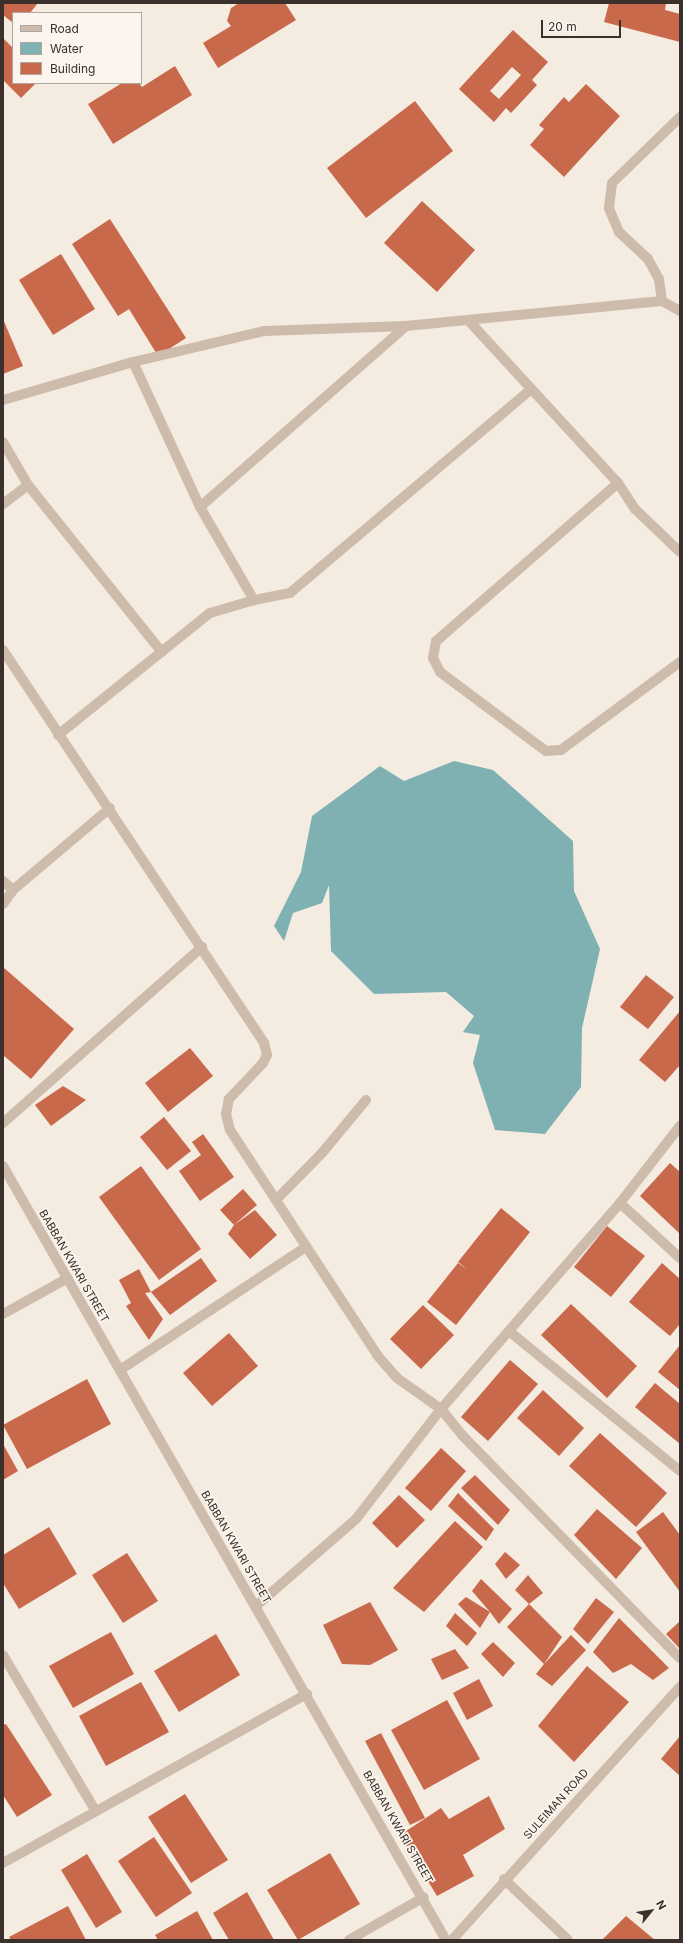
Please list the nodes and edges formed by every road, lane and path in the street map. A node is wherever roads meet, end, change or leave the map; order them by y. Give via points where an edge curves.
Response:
1 (680, 117) edge
2 (662, 301) junction
3 (680, 311) edge
4 (468, 320) junction
5 (406, 326) junction
6 (133, 362) junction
7 (531, 389) junction
8 (3, 400) edge
9 (3, 442) edge
10 (618, 483) junction
11 (28, 485) junction
12 (3, 504) edge
13 (200, 507) junction
14 (680, 552) edge
15 (254, 600) junction
16 (162, 652) junction
17 (4, 656) edge
18 (680, 662) edge
19 (58, 735) junction
20 (110, 808) junction
21 (3, 881) edge
22 (13, 890) junction
23 (3, 904) edge
24 (202, 947) junction
25 (366, 1100) dead end
26 (3, 1123) edge
27 (680, 1126) edge
28 (3, 1166) edge
29 (276, 1200) junction
30 (620, 1203) junction
31 (306, 1247) junction
32 (680, 1258) edge
33 (68, 1278) junction
34 (3, 1314) edge
35 (509, 1331) junction
36 (120, 1370) junction
37 (441, 1409) junction
38 (680, 1470) edge
39 (256, 1606) junction
40 (3, 1655) edge
41 (680, 1658) edge
42 (680, 1686) edge
43 (307, 1694) junction
44 (95, 1810) junction
45 (3, 1863) edge
46 (504, 1879) junction
47 (424, 1897) junction
48 (349, 1940) edge
49 (446, 1940) edge
50 (452, 1940) edge
51 (568, 1940) edge

1 - 2 street via 612,183 608,208 619,232 648,259 659,279
2 - 3 street
2 - 4 street
4 - 5 street
4 - 7 street
5 - 6 street via 264,331
5 - 13 street
6 - 8 street
6 - 13 street
7 - 10 street
7 - 15 street via 290,593
9 - 11 street
10 - 14 street via 635,509
10 - 18 street via 436,641 433,658 440,672 546,751 561,750
11 - 12 street
11 - 16 street
13 - 15 street
15 - 16 street via 210,613
16 - 19 street
17 - 19 street
19 - 20 street
20 - 22 street
20 - 24 street
21 - 22 street
22 - 23 street
24 - 26 street
24 - 29 street via 264,1043 267,1054 229,1099 226,1114 230,1130
25 - 29 street via 322,1153
27 - 30 street
28 - 33 street, BABBAN KWARI STREET
29 - 31 street
30 - 32 street
30 - 35 street
31 - 36 street
31 - 37 street via 377,1355 397,1378
33 - 34 street
33 - 36 street, BABBAN KWARI STREET
35 - 37 street
35 - 38 street
36 - 39 street, BABBAN KWARI STREET
37 - 39 street via 356,1519
37 - 41 street via 463,1436
39 - 43 street, BABBAN KWARI STREET
40 - 44 street
42 - 46 street, SULEIMAN ROAD
43 - 44 street
43 - 47 street, BABBAN KWARI STREET
44 - 45 street
46 - 50 street, SULEIMAN ROAD
46 - 51 street
47 - 48 street
47 - 49 street, BABBAN KWARI STREET

